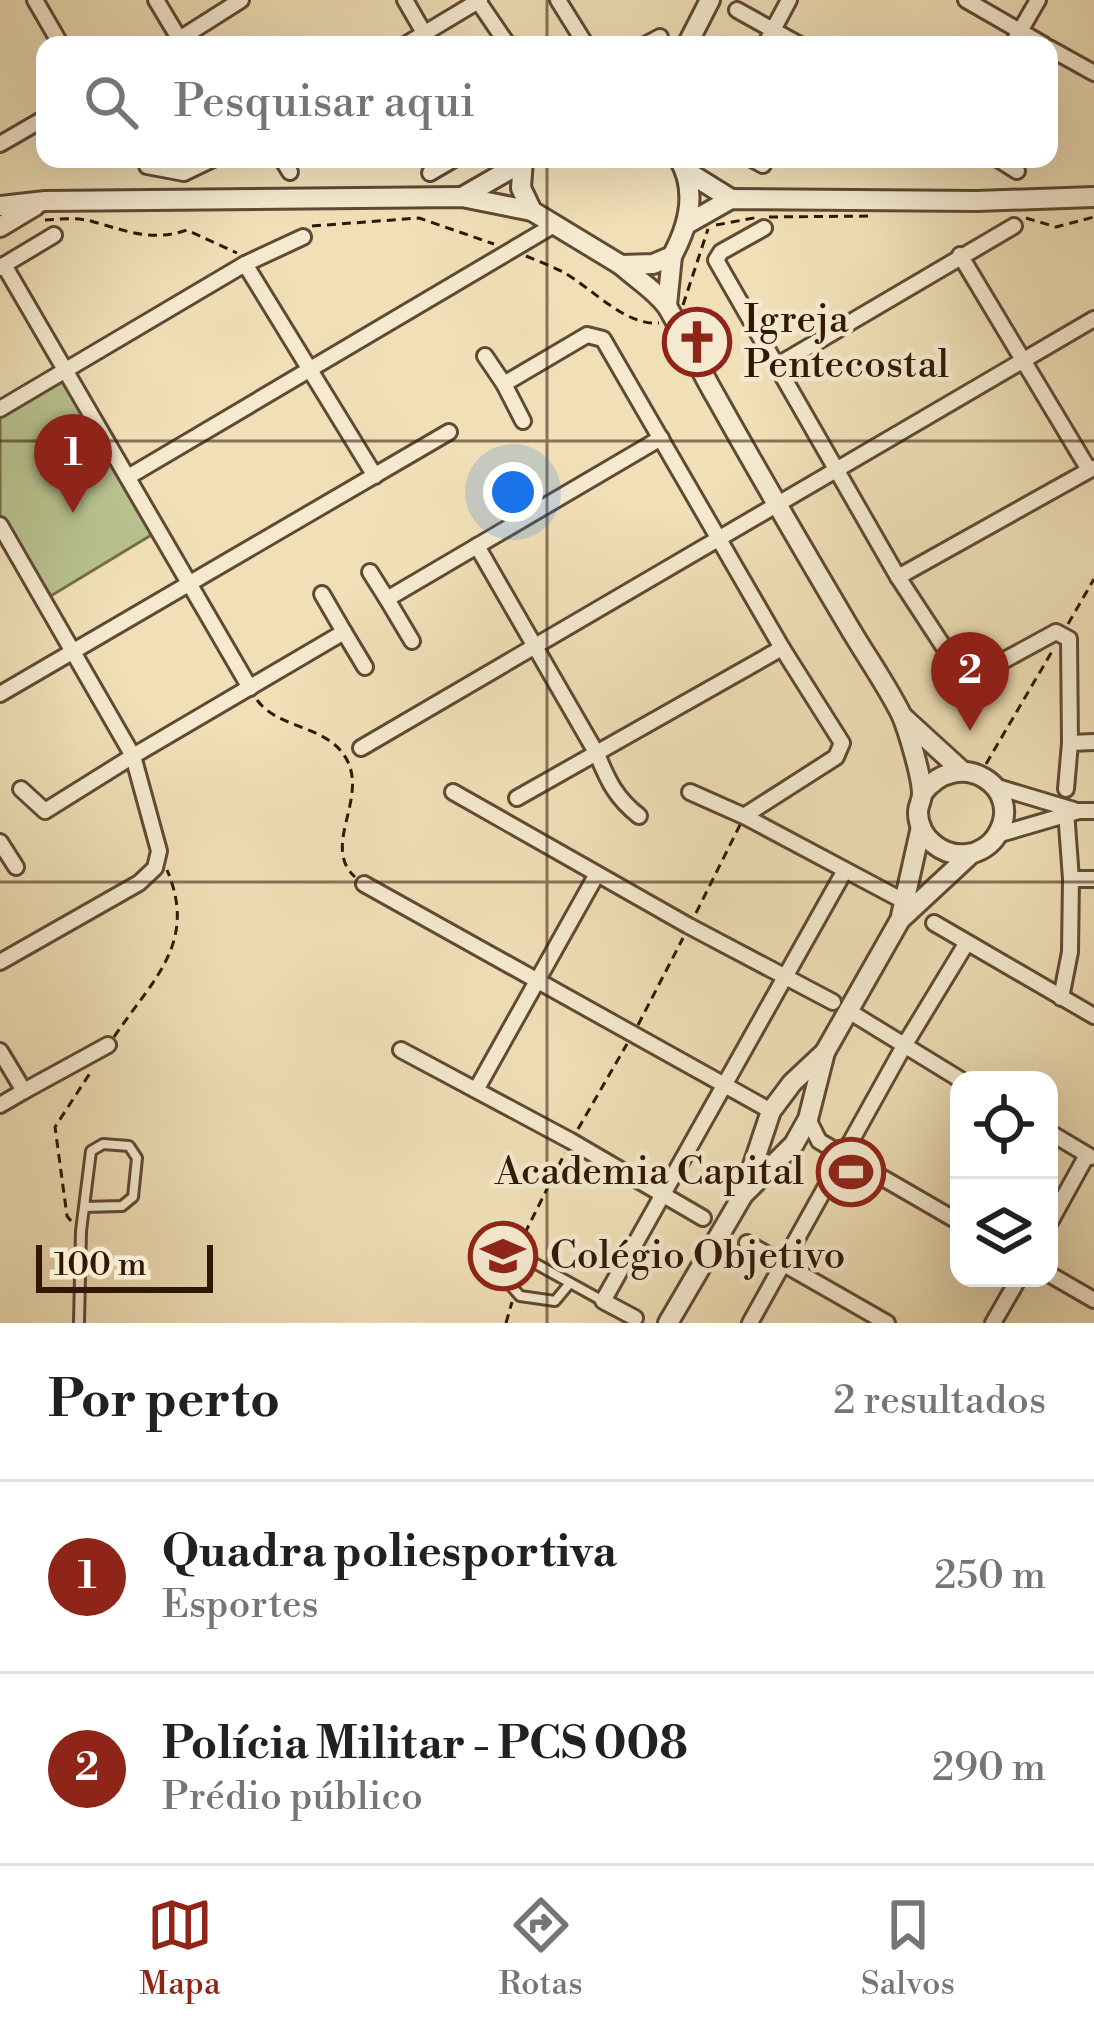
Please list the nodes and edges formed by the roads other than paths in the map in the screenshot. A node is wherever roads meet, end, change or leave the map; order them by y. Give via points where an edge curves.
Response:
1 (34, 0) edge
2 (156, 0) edge
3 (241, 0) edge
4 (405, 0) edge
5 (479, 0) edge
6 (559, 0) edge
7 (710, 0) edge
8 (790, 0) edge
9 (966, 0) edge
10 (1038, 0) edge
11 (737, 10) dead end
12 (773, 30) junction
13 (56, 36) edge
14 (174, 36) edge
15 (187, 36) edge
16 (425, 36) edge
17 (431, 36) edge
18 (502, 36) edge
19 (581, 36) edge
20 (692, 36) edge
21 (770, 36) edge
22 (784, 36) edge
23 (1013, 36) edge
24 (1017, 36) edge
25 (1058, 52) edge
26 (1094, 73) edge
27 (36, 123) edge
28 (0, 144) edge
29 (159, 168) edge
30 (193, 168) edge
31 (437, 168) edge
32 (510, 168) edge
33 (522, 168) edge
34 (684, 168) edge
35 (687, 168) edge
36 (1012, 168) edge
37 (1017, 171) dead end
38 (430, 172) dead end
39 (462, 197) junction
40 (1094, 197) edge
41 (731, 199) junction
42 (45, 201) junction
43 (0, 206) edge
44 (532, 211) junction
45 (1014, 221) road end
46 (687, 224) junction
47 (554, 225) junction
48 (0, 227) edge
49 (764, 228) dead end
50 (304, 232) road end
51 (54, 236) dead end
52 (960, 255) junction
53 (672, 256) junction
54 (243, 260) junction
55 (621, 265) junction
56 (2, 267) edge
57 (670, 314) junction
58 (1094, 319) edge
59 (485, 356) dead end
60 (1021, 362) junction
61 (776, 366) junction
62 (63, 368) junction
63 (312, 370) junction
64 (504, 384) junction
65 (2, 405) edge
66 (523, 421) dead end
67 (449, 432) dead end
68 (661, 438) junction
69 (1091, 469) edge
70 (835, 470) junction
71 (375, 476) junction
72 (128, 477) junction
73 (776, 504) junction
74 (0, 525) edge
75 (718, 541) junction
76 (5, 546) edge
77 (477, 546) junction
78 (370, 572) dead end
79 (898, 577) junction
80 (189, 584) junction
81 (322, 594) dead end
82 (388, 599) junction
83 (344, 632) junction
84 (412, 641) dead end
85 (782, 648) junction
86 (536, 649) junction
87 (73, 652) junction
88 (365, 668) dead end
89 (250, 688) junction
90 (0, 694) edge
91 (903, 717) junction
92 (1094, 742) edge
93 (1070, 743) junction
94 (361, 748) dead end
95 (597, 754) junction
96 (133, 756) junction
97 (978, 777) junction
98 (21, 789) dead end
99 (1066, 789) dead end
100 (690, 792) dead end
101 (453, 793) dead end
102 (922, 794) junction
103 (518, 799) dead end
104 (1076, 811) edge
105 (639, 816) dead end
106 (744, 816) junction
107 (921, 827) junction
108 (998, 835) junction
109 (0, 842) edge
110 (971, 854) junction
111 (16, 866) dead end
112 (844, 872) junction
113 (597, 874) junction
114 (1071, 879) junction
115 (1094, 879) edge
116 (364, 884) road end
117 (896, 897) dead end
118 (900, 920) junction
119 (934, 923) dead end
120 (966, 944) junction
121 (0, 962) edge
122 (787, 979) junction
123 (537, 981) junction
124 (1061, 998) junction
125 (840, 1006) junction
126 (1094, 1016) edge
127 (108, 1046) road end
128 (904, 1046) junction
129 (401, 1050) dead end
130 (0, 1051) edge
131 (825, 1052) junction
132 (950, 1073) edge
133 (792, 1083) junction
134 (724, 1087) junction
135 (476, 1090) junction
136 (24, 1091) junction
137 (814, 1098) junction
138 (0, 1105) edge
139 (771, 1112) junction
140 (808, 1119) junction
141 (1058, 1137) edge
142 (819, 1141) junction
143 (757, 1144) junction
144 (789, 1151) junction
145 (843, 1155) junction
146 (1091, 1157) edge
147 (664, 1195) junction
148 (743, 1195) junction
149 (84, 1207) junction
150 (1058, 1210) edge
151 (950, 1217) edge
152 (703, 1218) dead end
153 (747, 1243) dead end
154 (784, 1264) junction
155 (1058, 1279) edge
156 (570, 1283) junction
157 (1014, 1287) edge
158 (1094, 1300) edge
159 (603, 1301) junction
160 (635, 1318) dead end
161 (79, 1323) edge
162 (668, 1323) edge
163 (750, 1323) edge
164 (887, 1323) edge
165 (993, 1323) edge

1 - 13 street
2 - 14 street
3 - 15 street
4 - 16 street
5 - 17 street
5 - 18 street
6 - 19 street
7 - 20 street
8 - 12 street
9 - 23 street
10 - 24 street
11 - 12 street
12 - 21 street
12 - 22 street
25 - 26 street
27 - 28 street
29 - 30 street
31 - 38 street
32 - 39 street
33 - 44 street
34 - 46 street
35 - 41 street
36 - 37 street
39 - 42 street
39 - 44 street
40 - 41 street
41 - 46 street
42 - 43 street
42 - 48 street
44 - 47 street
45 - 52 street
46 - 53 street
47 - 55 street
47 - 63 street
49 - 61 street via 716,260
50 - 54 street
51 - 56 street
52 - 60 street
52 - 61 street
53 - 55 street
53 - 57 street
54 - 62 street
54 - 63 street
55 - 57 street
56 - 62 street
57 - 73 street
58 - 60 street
59 - 64 street
60 - 69 street
60 - 70 street
61 - 70 street
62 - 65 street
62 - 72 street
63 - 71 street
63 - 72 street
64 - 66 street
64 - 68 street via 595,334
67 - 71 street
68 - 75 street
68 - 77 street
69 - 79 street
70 - 73 street
70 - 79 street
71 - 80 street
72 - 80 street
73 - 75 street
73 - 91 street
74 - 76 street
75 - 85 street
75 - 86 street
76 - 87 street
77 - 82 street
77 - 86 street
78 - 82 street
79 - 93 street via 966,681 1063,633
80 - 87 street
80 - 89 street
81 - 83 street
82 - 84 street
83 - 88 street
83 - 89 street
85 - 95 street
85 - 106 street via 842,749
86 - 94 street
86 - 95 street
87 - 90 street
87 - 96 street
89 - 96 street
91 - 97 street
91 - 102 street
92 - 93 street
93 - 99 street
95 - 103 street
95 - 105 street via 617,798
96 - 98 street via 45,811
96 - 121 street via 159,851 155,868
97 - 102 street via 945,773
97 - 104 street
97 - 108 street via 1002,801
100 - 106 street
101 - 113 street
102 - 107 street
104 - 108 street
104 - 114 street
106 - 112 street
107 - 110 street via 950,854
107 - 118 street
108 - 110 street
109 - 111 street
110 - 118 street
112 - 117 street
112 - 122 street
113 - 122 street
113 - 123 street
114 - 115 street
114 - 124 street
116 - 123 street
118 - 125 street
119 - 120 street
120 - 124 street
120 - 128 street
122 - 125 street
122 - 134 street
123 - 134 street
123 - 135 street
124 - 126 street
125 - 128 street
125 - 131 street
127 - 136 street
128 - 132 street
128 - 145 street
129 - 135 street
130 - 136 street
131 - 133 street
131 - 137 street
133 - 137 street
133 - 139 street
134 - 139 street
134 - 147 street
135 - 147 street
136 - 138 street
137 - 140 street
139 - 143 street
140 - 142 street
140 - 144 street
141 - 146 street
142 - 144 street
142 - 145 street
143 - 144 street via 770,1158
143 - 148 street
144 - 148 street
145 - 151 street
145 - 154 street
146 - 150 street
147 - 152 street
147 - 159 street
148 - 162 street
149 - 149 lane via 91,1151 129,1146 136,1158 133,1198
149 - 161 lane
153 - 154 street
154 - 163 street
154 - 164 street
155 - 158 street
156 - 156 lane via 549,1303 514,1292 515,1253
156 - 159 lane
157 - 165 street
159 - 160 street

